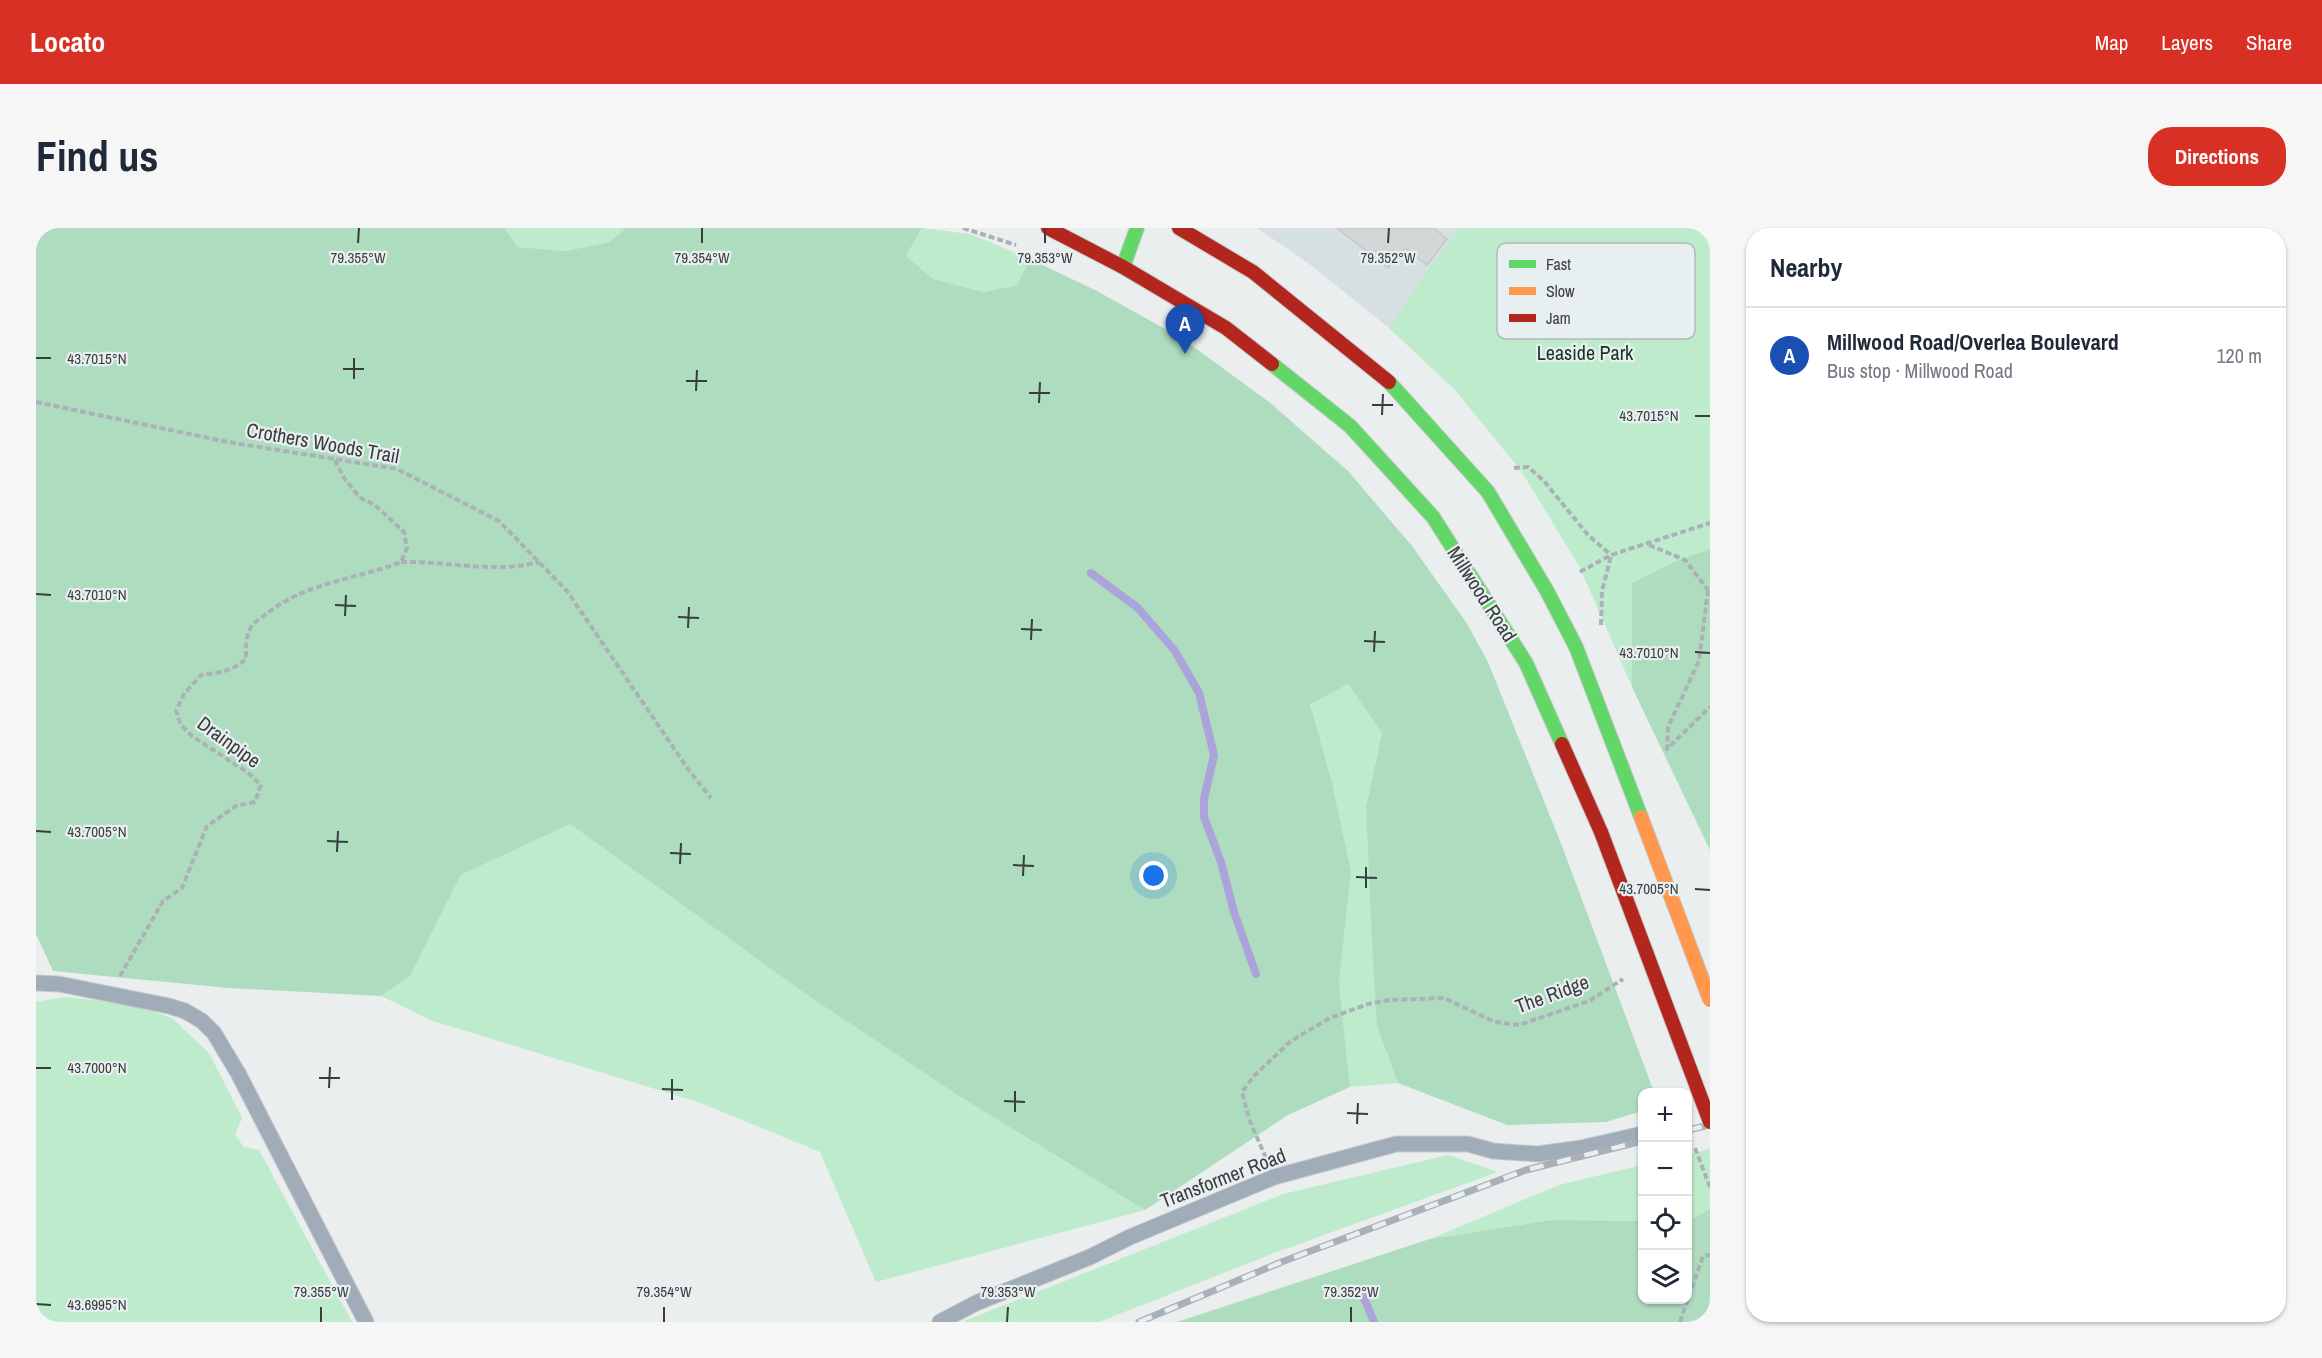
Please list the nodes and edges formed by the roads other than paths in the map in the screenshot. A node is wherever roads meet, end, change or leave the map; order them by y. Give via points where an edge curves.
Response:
1 (1048, 228) edge
2 (1137, 228) edge
3 (1179, 228) edge
4 (1064, 232) edge
5 (1123, 267) junction
6 (36, 983) edge
7 (1710, 1000) edge
8 (1710, 1107) edge
9 (1692, 1119) edge
10 (1710, 1122) edge
11 (1638, 1135) edge
12 (366, 1322) edge
13 (940, 1322) edge

1 - 4 main road, Millwood Road
2 - 5 main road
3 - 7 main road, bridge via 1253,272 1391,384 1488,492 1576,647
4 - 5 main road, Millwood Road
5 - 10 main road, Millwood Road, bridge via 1226,328 1344,419 1433,517 1532,674 1601,832
6 - 12 lane via 60,984 169,1006 202,1021 214,1033
8 - 9 lane
11 - 13 lane, Transformer Road via 1538,1154 1493,1151 1468,1144 1396,1144 1274,1177 976,1303

